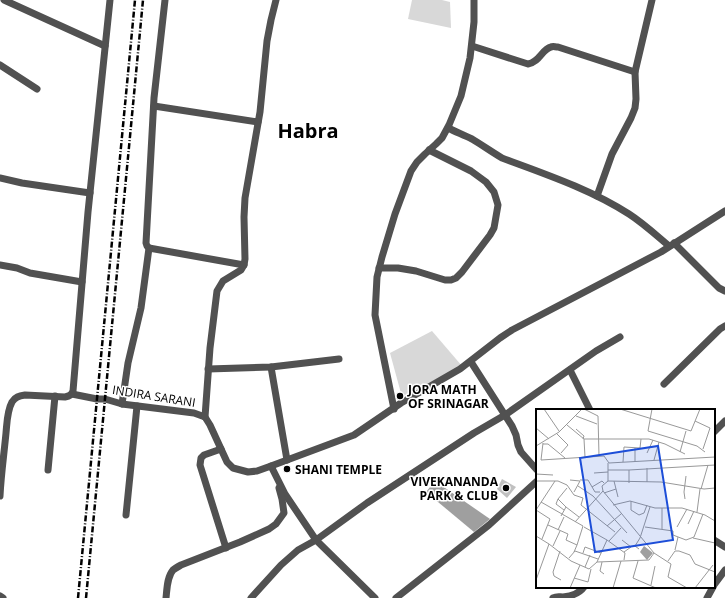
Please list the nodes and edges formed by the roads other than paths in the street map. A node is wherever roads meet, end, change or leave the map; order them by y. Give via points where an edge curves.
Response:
1 (4, 0) edge
2 (110, 0) edge
3 (165, 0) edge
4 (276, 0) edge
5 (474, 0) edge
6 (652, 0) edge
7 (105, 46) junction
8 (472, 46) junction
9 (0, 65) edge
10 (635, 72) junction
11 (37, 89) dead end
12 (154, 106) junction
13 (258, 122) junction
14 (448, 128) junction
15 (429, 150) junction
16 (0, 178) edge
17 (90, 193) junction
18 (597, 196) junction
19 (725, 211) edge
20 (672, 245) junction
21 (149, 248) junction
22 (244, 264) junction
23 (0, 265) edge
24 (379, 268) junction
25 (82, 282) junction
26 (725, 291) edge
27 (725, 326) edge
28 (620, 337) dead end
29 (339, 360) dead end
30 (471, 362) junction
31 (271, 367) junction
32 (208, 369) junction
33 (570, 370) junction
34 (664, 384) dead end
35 (72, 394) junction
36 (55, 396) junction
37 (122, 404) junction
38 (137, 406) junction
39 (394, 408) junction
40 (590, 409) edge
41 (504, 415) junction
42 (205, 417) junction
43 (725, 421) edge
44 (715, 431) edge
45 (221, 449) junction
46 (2, 453) edge
47 (287, 460) junction
48 (271, 466) junction
49 (536, 469) edge
50 (48, 470) dead end
51 (275, 475) junction
52 (536, 482) edge
53 (0, 496) edge
54 (126, 515) dead end
55 (316, 540) junction
56 (715, 541) edge
57 (725, 547) edge
58 (226, 548) junction
59 (725, 570) edge
60 (715, 585) edge
61 (584, 588) edge
62 (713, 588) edge
63 (0, 596) edge
64 (3, 598) edge
65 (166, 598) edge
66 (251, 598) edge
67 (375, 598) edge
68 (396, 598) edge
69 (553, 598) edge
70 (707, 598) edge

1 - 7 street
2 - 7 street
3 - 12 street
4 - 13 street via 267,41
5 - 8 street
6 - 10 street
7 - 17 street
8 - 10 street via 524,64 534,63 547,49 558,47
8 - 14 street via 461,96
9 - 11 street
10 - 18 street via 635,108 612,154
12 - 13 street
12 - 21 street via 146,237
13 - 22 street via 245,198
14 - 15 street
14 - 18 street via 502,158
15 - 24 street via 417,162 406,182
15 - 24 street via 471,171 486,182 494,192 498,205 494,228 462,272 451,280 398,268
16 - 17 street
17 - 25 street
18 - 20 street via 629,214
19 - 20 street, INDIRA SARANI
20 - 26 street
20 - 30 street, INDIRA SARANI via 512,330
21 - 22 street
21 - 37 street via 141,308 128,363
22 - 32 street via 241,270 223,281 217,291
23 - 25 street
24 - 39 street via 375,315
25 - 35 street
27 - 34 street
28 - 33 street
29 - 31 street
30 - 39 street, INDIRA SARANI
30 - 41 street
31 - 32 street
31 - 47 street
32 - 42 street
33 - 40 street
33 - 41 street
35 - 36 street, INDIRA SARANI via 65,397
35 - 37 street, INDIRA SARANI
36 - 46 street, INDIRA SARANI via 25,395 15,398 8,415
36 - 50 street
37 - 38 street, INDIRA SARANI
38 - 42 street, INDIRA SARANI via 194,413
38 - 54 street
39 - 47 street, INDIRA SARANI via 354,435
41 - 49 street via 512,426 521,452
41 - 55 street via 373,499
42 - 45 street, INDIRA SARANI
43 - 44 street
45 - 48 street, INDIRA SARANI via 233,468 248,472
45 - 58 street via 204,455 200,465
46 - 53 street
47 - 48 street, INDIRA SARANI
48 - 51 street
51 - 55 street
51 - 58 street via 284,513 276,524 268,529
52 - 68 street
55 - 66 street via 298,550 281,565
55 - 67 street
56 - 57 street
58 - 65 street via 174,570 168,581
59 - 60 street
61 - 69 street via 575,595
62 - 70 street
63 - 64 street

